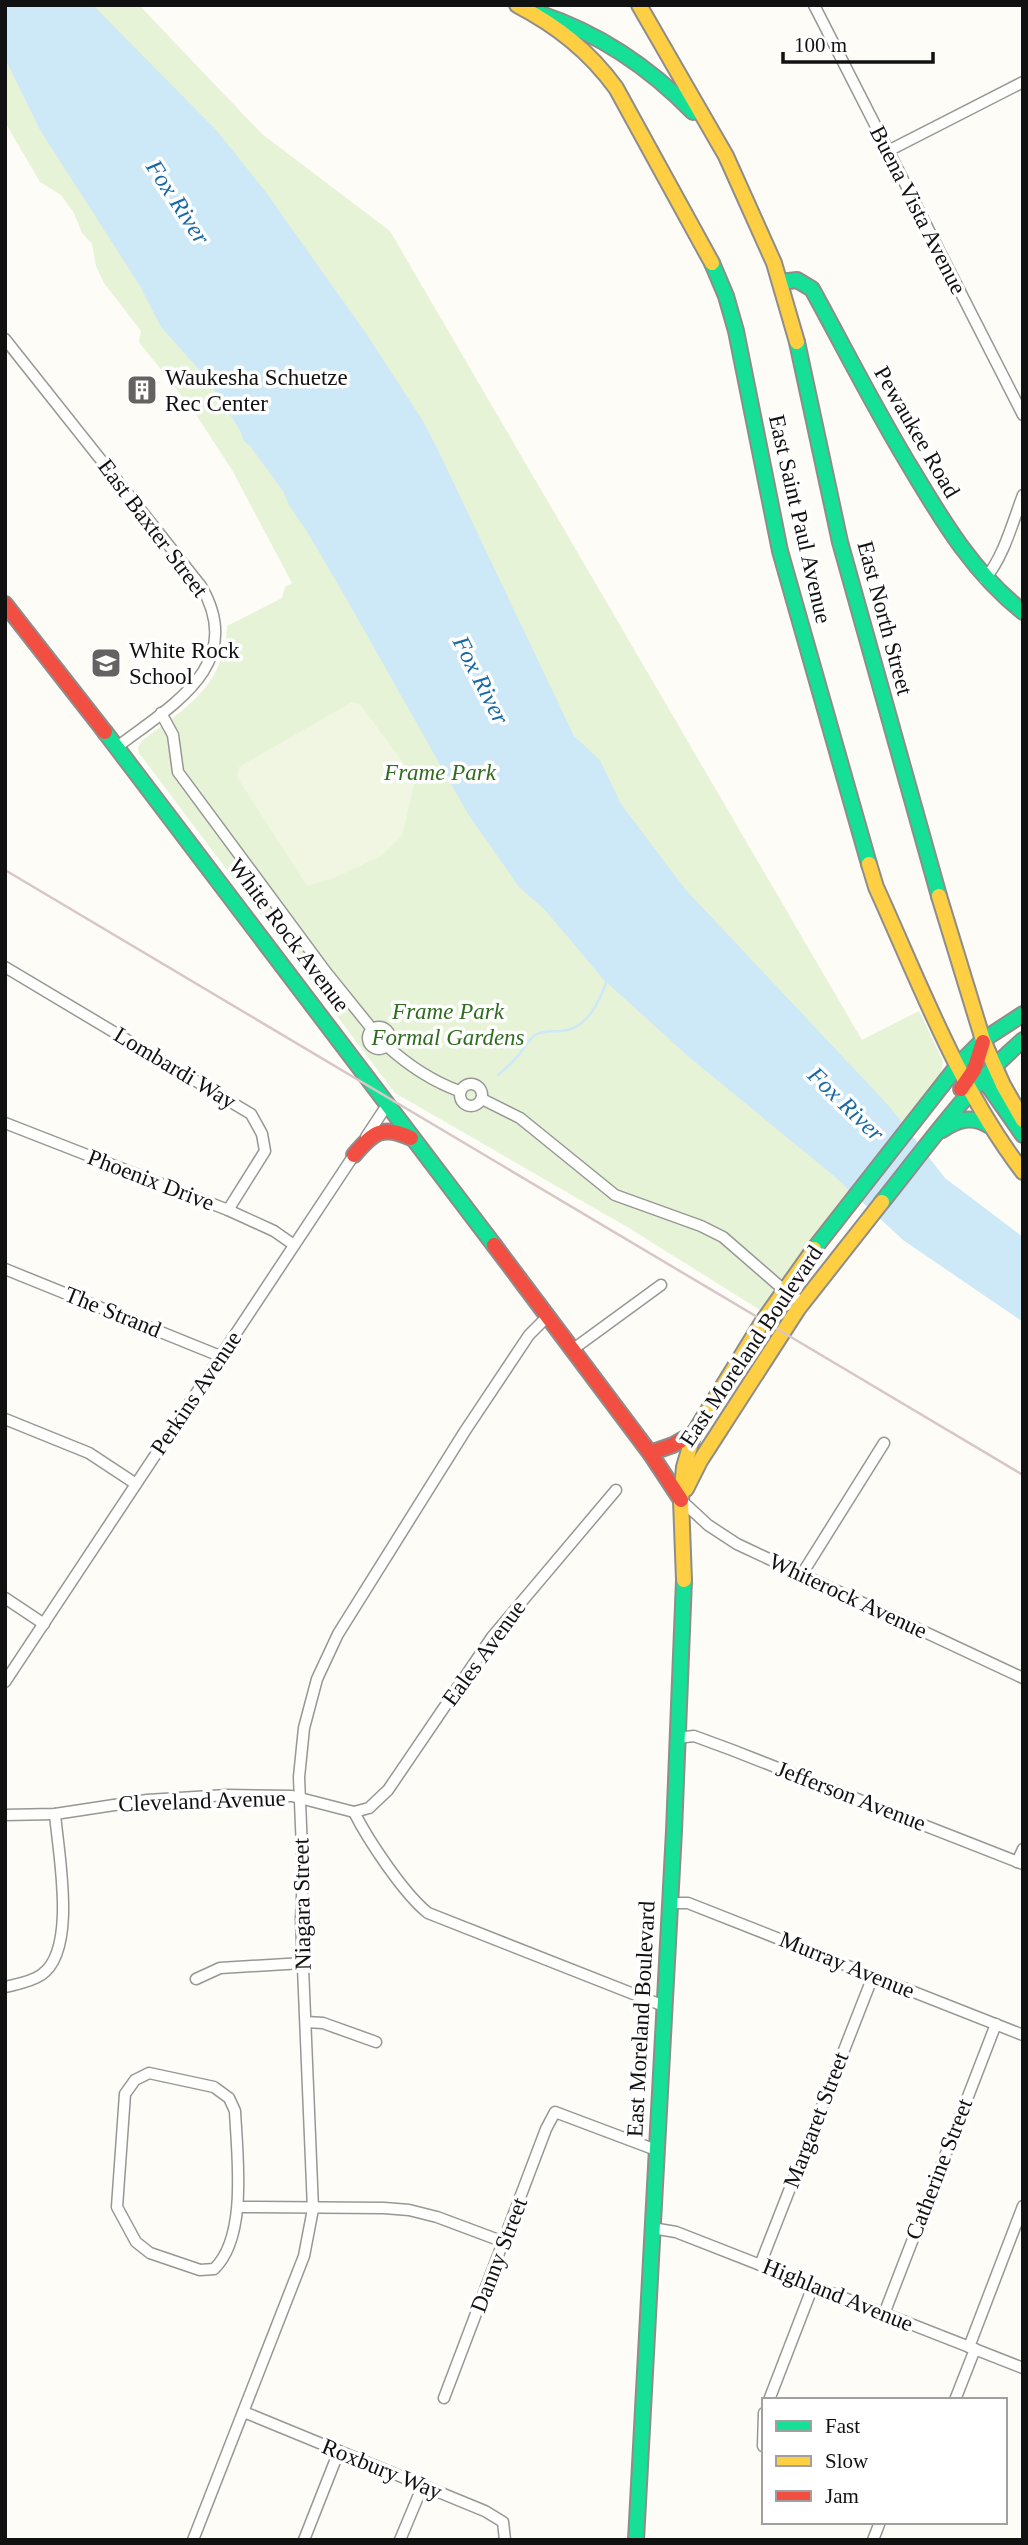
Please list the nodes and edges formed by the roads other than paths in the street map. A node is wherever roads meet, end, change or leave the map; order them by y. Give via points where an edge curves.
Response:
1 (639, 5) edge
2 (814, 5) edge
3 (527, 7) edge
4 (1023, 82) edge
5 (708, 128) junction
6 (888, 151) junction
7 (780, 282) junction
8 (5, 339) edge
9 (1023, 415) edge
10 (1023, 495) edge
11 (985, 579) junction
12 (5, 604) edge
13 (1023, 612) edge
14 (161, 713) junction
15 (117, 747) junction
16 (5, 967) edge
17 (1023, 1014) edge
18 (372, 1028) junction
19 (984, 1040) junction
20 (1023, 1040) edge
21 (387, 1046) junction
22 (958, 1065) junction
23 (994, 1065) junction
24 (979, 1074) junction
25 (968, 1087) junction
26 (387, 1105) junction
27 (1019, 1114) edge
28 (5, 1123) edge
29 (991, 1126) junction
30 (929, 1134) junction
31 (1023, 1135) edge
32 (414, 1140) junction
33 (354, 1154) junction
34 (1023, 1172) edge
35 (228, 1210) junction
36 (294, 1245) junction
37 (5, 1269) edge
38 (661, 1285) dead end
39 (783, 1290) junction
40 (803, 1303) junction
41 (547, 1317) junction
42 (572, 1350) junction
43 (220, 1356) junction
44 (731, 1373) junction
45 (748, 1385) junction
46 (5, 1419) edge
47 (694, 1433) junction
48 (884, 1443) dead end
49 (650, 1453) junction
50 (135, 1484) junction
51 (616, 1490) dead end
52 (681, 1500) junction
53 (802, 1574) junction
54 (5, 1598) edge
55 (44, 1624) junction
56 (1023, 1678) edge
57 (5, 1682) edge
58 (677, 1738) junction
59 (298, 1798) junction
60 (354, 1812) junction
61 (55, 1814) junction
62 (5, 1815) edge
63 (1023, 1849) edge
64 (1020, 1863) edge
65 (670, 1903) junction
66 (303, 1963) junction
67 (873, 1976) junction
68 (196, 1979) dead end
69 (5, 1987) edge
70 (664, 2006) junction
71 (306, 2022) junction
72 (996, 2024) junction
73 (1023, 2035) edge
74 (376, 2042) dead end
75 (656, 2150) junction
76 (1023, 2206) edge
77 (239, 2207) junction
78 (313, 2209) junction
79 (652, 2228) junction
80 (504, 2242) junction
81 (760, 2265) junction
82 (813, 2286) junction
83 (884, 2314) junction
84 (972, 2348) junction
85 (1023, 2368) edge
86 (444, 2398) dead end
87 (770, 2398) edge
88 (956, 2398) edge
89 (244, 2412) junction
90 (340, 2452) junction
91 (423, 2485) junction
92 (193, 2540) edge
93 (304, 2540) edge
94 (400, 2540) edge
95 (505, 2540) edge
96 (636, 2540) edge

1 - 5 main road, East North Street
2 - 6 street, Buena Vista Avenue
3 - 5 main road, East North Street via 566,21 612,46 677,95
3 - 22 main road, East Saint Paul Avenue via 575,40 604,70 715,267 736,331 780,551 876,887
4 - 6 street
5 - 7 main road, East North Street via 726,156
6 - 9 street, Buena Vista Avenue
7 - 11 main road, Pewaukee Road via 797,279 812,289 900,452 962,552
7 - 19 main road, East North Street via 800,352 840,542 933,877
8 - 14 street, East Baxter Street via 201,586 214,612 216,633 209,665 191,689
10 - 11 street via 1000,555
11 - 13 main road, Pewaukee Road
12 - 15 main road, White Rock Avenue
14 - 15 street, East Baxter Street
14 - 18 street via 173,735 178,772
15 - 26 main road, White Rock Avenue
16 - 35 street, Lombardi Way via 251,1114 265,1151
17 - 19 main road, East Moreland Boulevard
18 - 21 street via 387,1031 391,1039
18 - 21 street via 372,1045
19 - 22 main road, East Moreland Boulevard
19 - 23 main road, East North Street
19 - 24 main road
20 - 23 main road, East Moreland Boulevard
21 - 39 street via 426,1076 459,1091 466,1085 476,1086 482,1099 520,1118 615,1195 723,1237
22 - 24 main road
22 - 25 main road, East Saint Paul Avenue
22 - 39 main road, East Moreland Boulevard
23 - 24 main road, East Moreland Boulevard
23 - 27 main road, East North Street
24 - 25 main road, East Moreland Boulevard
24 - 31 main road
25 - 29 main road
25 - 30 main road, East Moreland Boulevard
26 - 32 main road, White Rock Avenue
26 - 33 street, Perkins Avenue
28 - 35 street, Phoenix Drive
29 - 30 main road via 969,1117
29 - 34 main road
30 - 40 main road, East Moreland Boulevard
32 - 33 main road via 393,1130 380,1130
32 - 41 main road, White Rock Avenue
33 - 36 street, Perkins Avenue
35 - 36 street, Phoenix Drive
36 - 43 street, Perkins Avenue
37 - 43 street, The Strand
38 - 42 street
39 - 40 street
39 - 44 main road, East Moreland Boulevard
40 - 45 main road, East Moreland Boulevard
41 - 42 main road, White Rock Avenue
41 - 59 street, Niagara Street via 528,1335 465,1432 325,1659 304,1728
42 - 49 main road, White Rock Avenue
43 - 50 street, Perkins Avenue
44 - 45 main road
44 - 47 main road, East Moreland Boulevard
45 - 52 main road, East Moreland Boulevard via 699,1461
46 - 50 street via 89,1453
47 - 49 main road
47 - 52 main road, East Moreland Boulevard via 684,1466
48 - 53 street
49 - 52 main road, White Rock Avenue
50 - 55 street, Perkins Avenue
51 - 60 street, Eales Avenue via 492,1637 388,1790 369,1808
52 - 53 street, Whiterock Avenue via 737,1544
52 - 58 main road, East Moreland Boulevard via 684,1579
53 - 56 street, Whiterock Avenue
54 - 55 street
55 - 57 street, Perkins Avenue
58 - 64 street, Jefferson Avenue via 694,1736
58 - 65 main road, East Moreland Boulevard
59 - 60 street, Cleveland Avenue
59 - 61 street, Cleveland Avenue via 193,1797 99,1805
59 - 66 street, Niagara Street
60 - 70 street via 365,1835 428,1913
61 - 62 street, Cleveland Avenue
61 - 69 street via 63,1927 59,1948 42,1975
63 - 64 street
65 - 67 street, Murray Avenue via 688,1903
65 - 70 main road, East Moreland Boulevard
66 - 68 street via 220,1968
66 - 71 street, Niagara Street
67 - 72 street, Murray Avenue
67 - 81 street, Margaret Street
70 - 75 main road, East Moreland Boulevard
71 - 74 street via 323,2023
71 - 78 street, Niagara Street
72 - 73 street, Murray Avenue
72 - 83 street, Catherine Street
75 - 79 main road, East Moreland Boulevard
75 - 80 street, Danny Street via 555,2112
76 - 84 street
77 - 77 street via 235,2111 229,2098 214,2087 149,2073 135,2080 125,2094 117,2207 136,2242 150,2253 200,2270 214,2269 224,2260
77 - 78 street
78 - 80 street via 409,2210
78 - 89 street, Niagara Street via 304,2256
79 - 81 street, Highland Avenue via 676,2232
79 - 96 main road, East Moreland Boulevard
80 - 86 street, Danny Street
81 - 82 street, Highland Avenue
82 - 83 street, Highland Avenue
82 - 87 street
83 - 84 street, Highland Avenue
84 - 85 street, Highland Avenue
84 - 88 street
89 - 90 street, Roxbury Way
89 - 92 street, Niagara Street
90 - 91 street, Roxbury Way
90 - 93 street
91 - 94 street
91 - 95 street, Roxbury Way via 503,2522

